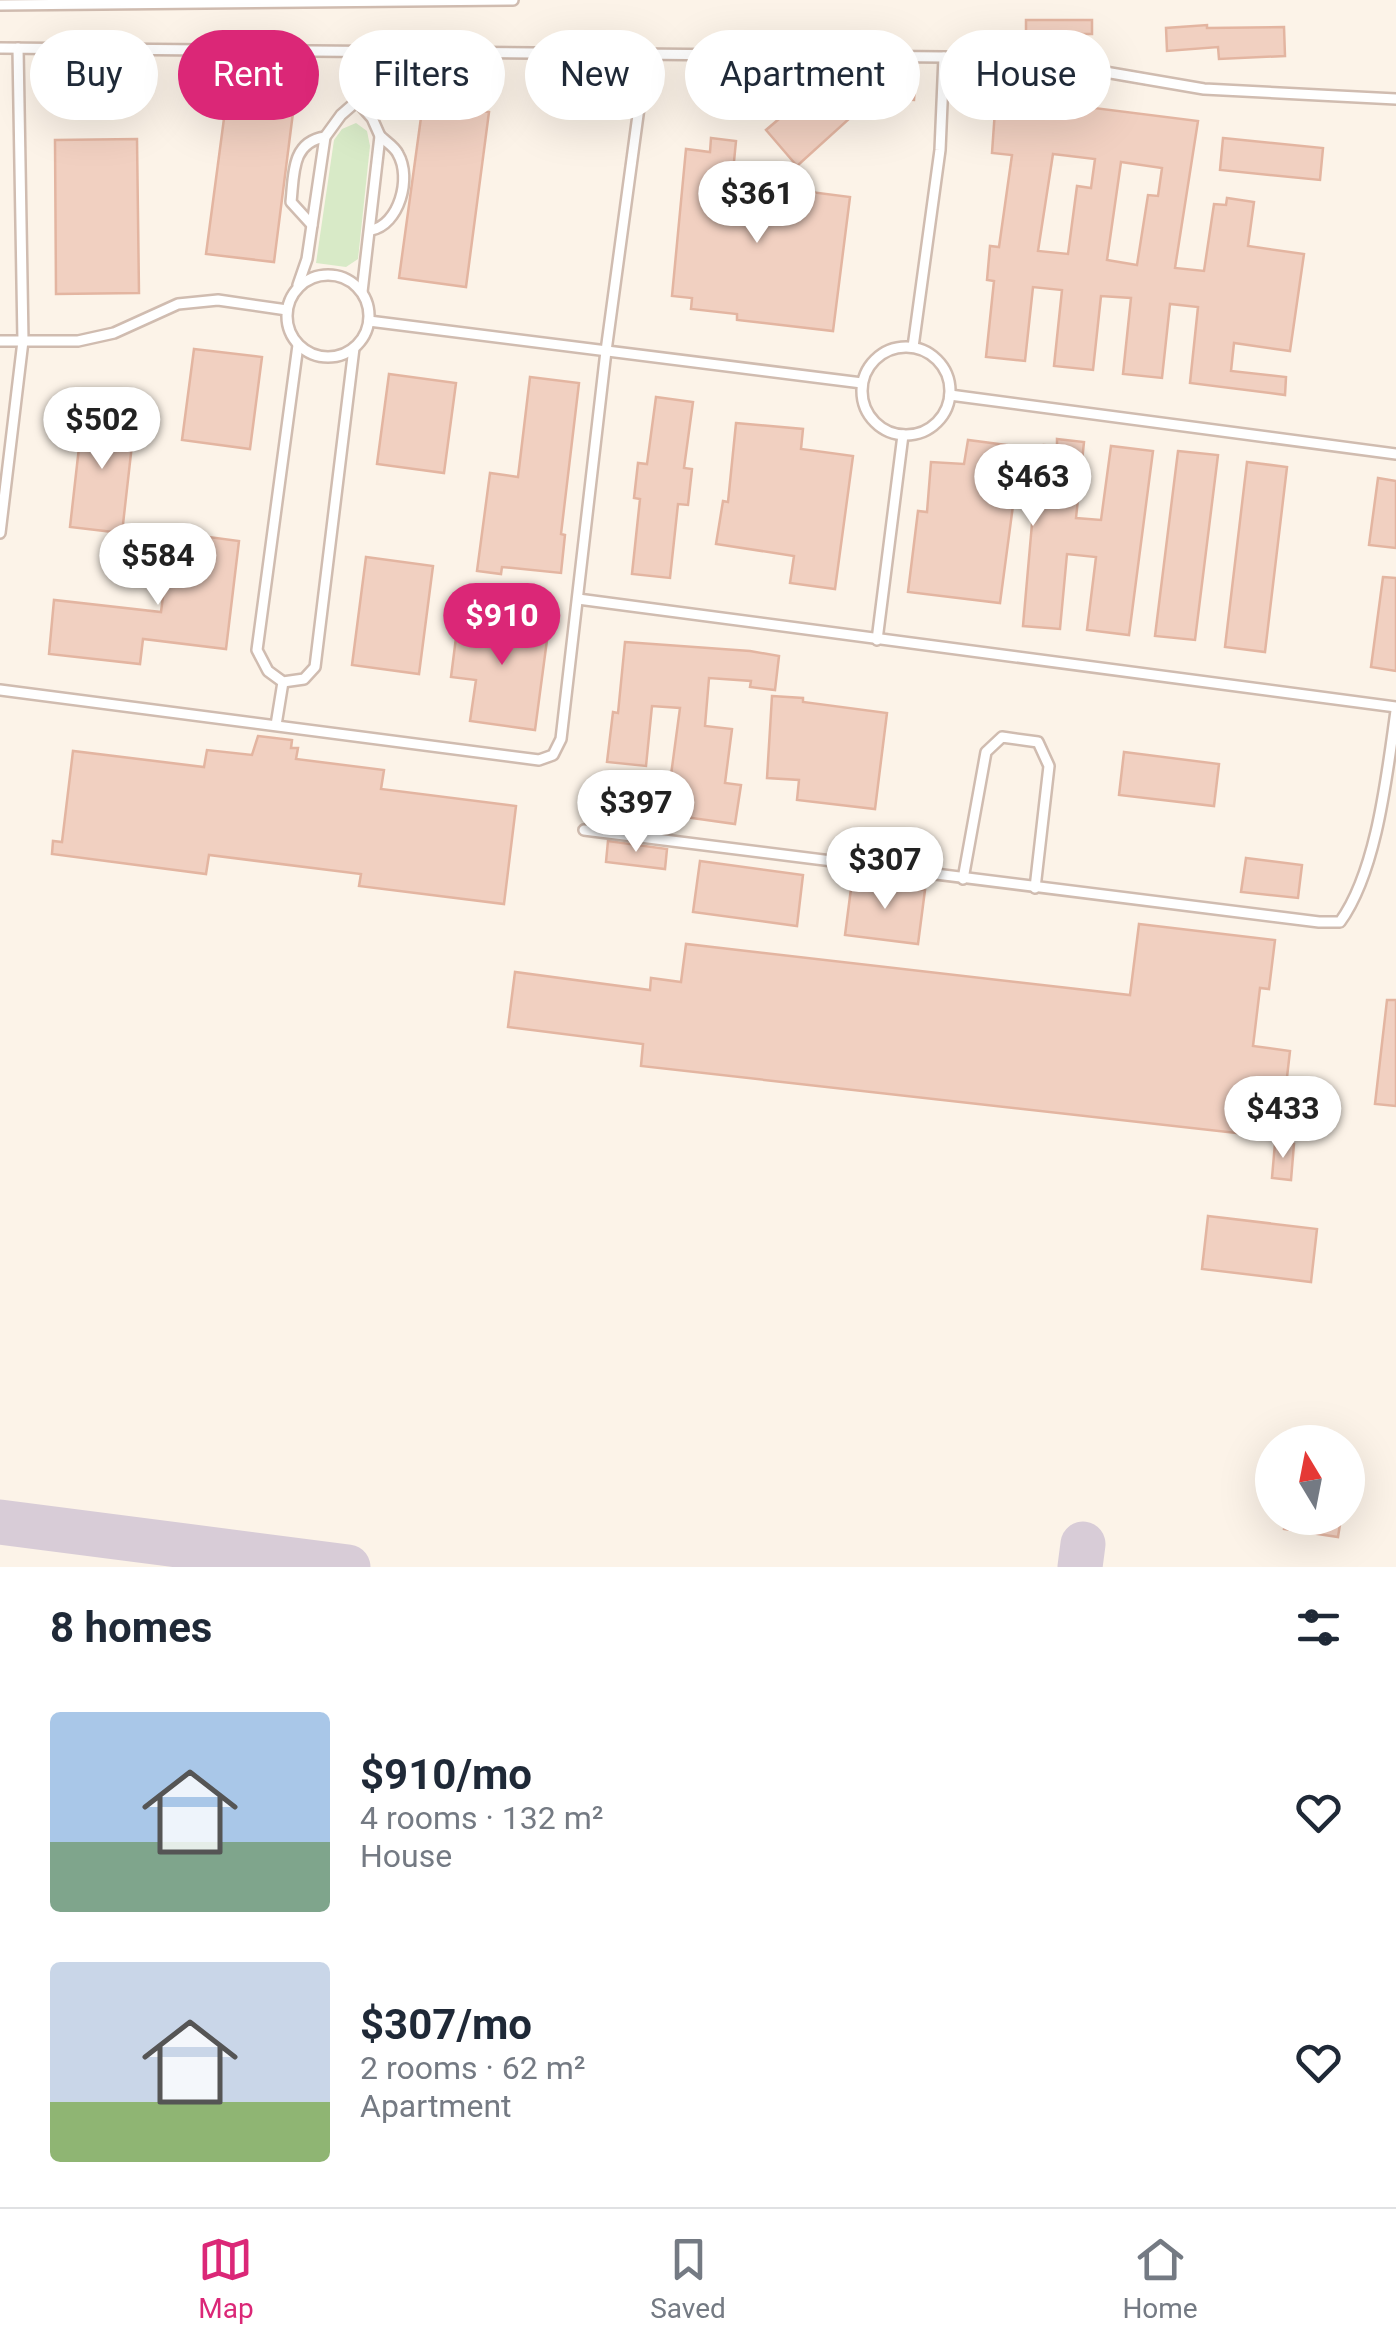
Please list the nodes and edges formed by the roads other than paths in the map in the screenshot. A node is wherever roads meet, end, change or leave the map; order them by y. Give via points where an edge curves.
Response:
1 (513, 0) edge
2 (0, 5) edge
3 (0, 48) edge
4 (18, 48) junction
5 (339, 50) edge
6 (665, 56) edge
7 (940, 56) edge
8 (1111, 74) edge
9 (1396, 99) edge
10 (339, 118) edge
11 (370, 120) edge
12 (637, 120) edge
13 (941, 120) edge
14 (380, 136) junction
15 (325, 137) junction
16 (312, 225) junction
17 (371, 230) junction
18 (298, 288) junction
19 (362, 292) junction
20 (287, 310) junction
21 (369, 321) junction
22 (23, 341) junction
23 (0, 342) edge
24 (298, 344) junction
25 (913, 347) junction
26 (354, 348) junction
27 (606, 351) junction
28 (862, 383) junction
29 (950, 396) junction
30 (903, 435) junction
31 (1396, 454) edge
32 (0, 533) edge
33 (578, 599) junction
34 (877, 640) junction
35 (283, 682) junction
36 (0, 690) edge
37 (1396, 709) edge
38 (276, 725) junction
39 (584, 830) dead end
40 (963, 879) junction
41 (1034, 888) junction

1 - 2 lane
3 - 4 lane
4 - 5 lane
4 - 22 lane
6 - 7 lane
8 - 9 lane via 1204,89
10 - 15 lane
11 - 14 lane
12 - 27 lane
13 - 25 lane
14 - 17 lane
14 - 17 lane via 399,154 403,176 396,214
15 - 16 lane
15 - 16 lane via 312,139 295,162 291,202
16 - 18 lane
17 - 19 lane
18 - 19 lane via 331,274
18 - 20 lane
19 - 21 lane
20 - 22 lane via 218,300 178,304 114,333
20 - 24 lane
21 - 26 lane
21 - 27 lane
22 - 23 lane
22 - 32 lane
24 - 26 lane via 332,357
24 - 35 lane via 256,650
25 - 28 lane via 886,351
25 - 29 lane via 937,359
26 - 35 lane via 314,667 304,679
27 - 28 lane
27 - 33 lane
28 - 30 lane via 876,424
29 - 30 lane via 929,429
29 - 31 lane
30 - 34 lane
33 - 34 lane
33 - 38 lane via 561,740 553,755 539,760
34 - 37 lane
35 - 38 lane
36 - 38 lane
37 - 41 lane via 1382,806 1353,904 1340,922
39 - 40 lane
40 - 41 lane
40 - 41 lane via 986,752 1002,737 1038,742 1049,766

